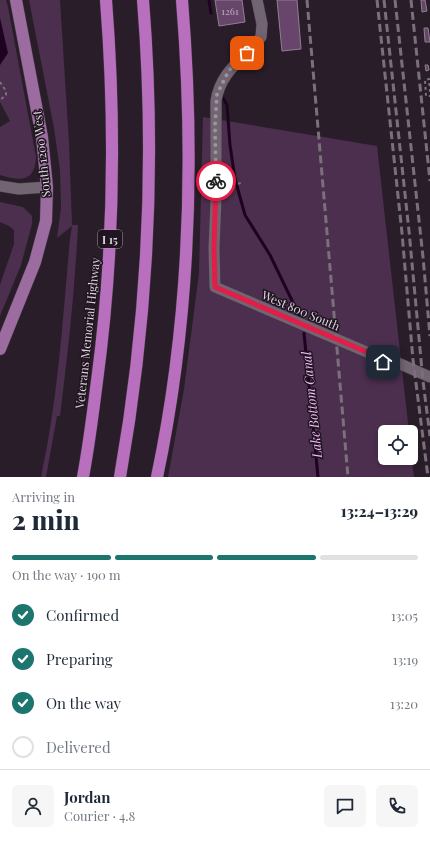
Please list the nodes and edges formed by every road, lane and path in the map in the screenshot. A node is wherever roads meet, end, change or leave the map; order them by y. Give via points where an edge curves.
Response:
1 (16, 0) edge
2 (106, 0) edge
3 (143, 0) edge
4 (182, 0) edge
5 (257, 0) edge
6 (0, 82) edge
7 (430, 88) edge
8 (430, 92) edge
9 (430, 96) edge
10 (0, 100) edge
11 (241, 183) dead end
12 (232, 185) dead end
13 (0, 186) edge
14 (47, 187) junction
15 (0, 349) edge
16 (376, 356) junction
17 (430, 377) edge
18 (430, 384) edge
19 (82, 477) edge
20 (120, 477) edge
21 (157, 477) edge

1 - 14 main road, South 1200 West via 42,137
2 - 19 highway, Veterans Memorial Highway / I 15 via 112,122 110,253 100,364
3 - 20 highway via 150,120 147,253 139,353
4 - 21 highway via 188,138 185,270 172,393
5 - 16 street, West 800 South via 262,24 261,37 231,68 217,94 215,287
6 - 10 path via 6,95
7 - 8 path
7 - 9 path via 429,79 425,80 426,96
11 - 12 path
13 - 14 street via 19,189
14 - 15 main road, South 1200 West via 46,221 35,262
16 - 17 street, West 800 South
16 - 18 street, West 800 South via 387,365

